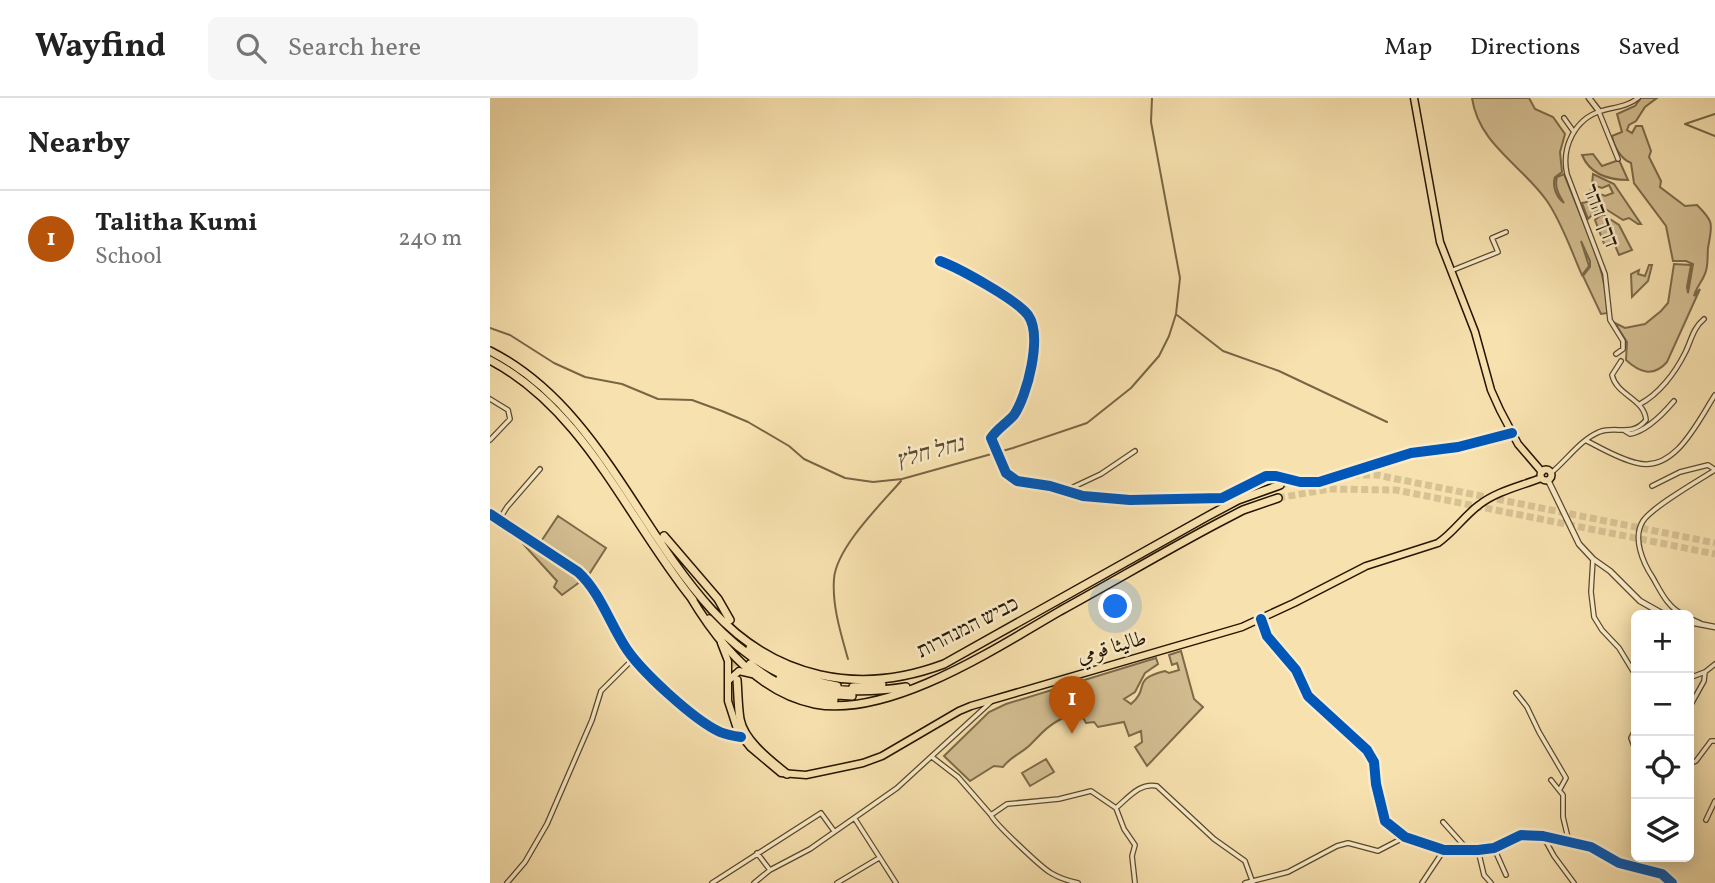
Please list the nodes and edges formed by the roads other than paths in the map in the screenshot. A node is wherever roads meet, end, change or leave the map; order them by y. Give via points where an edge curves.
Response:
1 (1414, 98) edge
2 (1589, 98) edge
3 (1638, 98) edge
4 (1599, 111) junction
5 (1564, 118) dead end
6 (1574, 132) junction
7 (1618, 159) dead end
8 (1506, 232) dead end
9 (940, 261) dead end
10 (1451, 270) junction
11 (1704, 319) dead end
12 (490, 351) edge
13 (1616, 354) dead end
14 (490, 360) edge
15 (1621, 361) dead end
16 (1715, 395) edge
17 (490, 399) edge
18 (1674, 401) dead end
19 (1640, 404) junction
20 (1624, 430) junction
21 (1512, 433) junction
22 (490, 440) edge
23 (1586, 440) junction
24 (1135, 451) dead end
25 (540, 469) dead end
26 (1715, 470) edge
27 (1546, 476) junction
28 (1280, 485) tunnel mouth
29 (1652, 486) dead end
30 (1067, 490) junction
31 (631, 496) junction
32 (1278, 498) tunnel mouth
33 (490, 514) edge
34 (499, 520) junction
35 (1593, 559) junction
36 (690, 596) junction
37 (1656, 610) edge
38 (1673, 610) edge
39 (703, 617) junction
40 (1261, 619) junction
41 (730, 620) tunnel mouth
42 (1694, 621) edge
43 (1715, 627) edge
44 (633, 659) junction
45 (1715, 664) edge
46 (1705, 672) junction
47 (1634, 673) edge
48 (755, 675) junction
49 (1694, 675) edge
50 (737, 680) tunnel mouth
51 (728, 682) junction
52 (915, 687) junction
53 (826, 692) junction
54 (1516, 694) dead end
55 (993, 699) junction
56 (1694, 699) edge
57 (741, 737) junction
58 (1715, 741) edge
59 (932, 757) junction
60 (1694, 762) edge
61 (787, 774) junction
62 (1551, 780) dead end
63 (1560, 789) junction
64 (1715, 801) edge
65 (1116, 808) junction
66 (991, 815) junction
67 (855, 819) junction
68 (1706, 820) dead end
69 (1443, 822) dead end
70 (834, 832) junction
71 (1405, 836) junction
72 (1543, 836) junction
73 (1569, 842) junction
74 (1494, 848) junction
75 (1444, 850) junction
76 (1468, 850) junction
77 (1478, 850) junction
78 (757, 853) junction
79 (879, 858) junction
80 (770, 870) junction
81 (1506, 875) dead end
82 (1253, 881) edge
83 (508, 883) edge
84 (712, 883) edge
85 (754, 883) edge
86 (837, 883) edge
87 (896, 883) edge
88 (1078, 883) edge
89 (1135, 883) edge
90 (1245, 883) edge
91 (1422, 883) edge
92 (1491, 883) edge
93 (1574, 883) edge
94 (1672, 883) edge

1 - 10 main road via 1436,229
2 - 4 street
3 - 4 street
4 - 6 street
4 - 7 street
5 - 6 street
6 - 13 street, דרך ההר via 1565,150 1565,164 1607,281 1610,320 1624,345
8 - 10 street via 1492,238 1498,252
9 - 30 street via 981,281 1028,315 1034,349 1030,374 1016,411 991,438 1012,479
10 - 21 main road via 1491,390
11 - 19 street via 1675,369
12 - 31 highway via 514,364 565,410
14 - 36 highway via 531,388 564,419
15 - 19 street via 1612,375 1614,383
16 - 23 street via 1679,449 1659,462 1639,464
17 - 22 street via 508,410 510,419
18 - 20 street via 1637,433
19 - 20 street via 1646,420 1632,431
20 - 23 street via 1597,433
21 - 27 main road
21 - 30 street via 1411,453 1320,482 1263,477 1218,498 1130,500
23 - 27 street
24 - 30 street
25 - 34 street
26 - 29 street via 1708,465 1680,472
26 - 38 street via 1643,522 1641,555
27 - 35 street via 1578,544
27 - 40 main road, طاليثا قومي via 1493,496 1438,543 1366,566
28 - 53 highway, כביש המנהרות via 1238,500 923,672
31 - 41 highway via 718,598
31 - 53 highway via 712,610 759,656
32 - 52 highway, כביש המנהרות via 1243,510 985,654
33 - 34 street
34 - 44 street via 586,579
35 - 37 street
35 - 47 street via 1594,617
36 - 39 highway
36 - 53 highway via 729,639 761,663
39 - 48 highway
39 - 51 main road via 726,654
39 - 53 highway via 760,667 796,686
40 - 55 main road, طاليثا قومي via 1163,652
40 - 71 street via 1267,636 1296,670 1308,696 1367,750 1374,762 1385,821
42 - 43 street
44 - 57 street via 705,723
44 - 83 street via 601,691 547,824
45 - 46 street
46 - 49 street
46 - 56 street
48 - 51 main road via 739,671
48 - 53 highway via 799,699
50 - 61 highway via 746,734
51 - 57 main road via 728,701
52 - 53 highway
52 - 53 highway via 862,700
54 - 63 street via 1566,778
55 - 59 street
55 - 61 main road, طاليثا قومي via 958,711 863,763 806,775
57 - 61 main road via 771,766
58 - 60 street
59 - 66 street via 958,777
59 - 67 street
62 - 63 street
63 - 73 street
64 - 68 street
65 - 66 street via 1091,791 1059,800 1007,804
65 - 82 street via 1135,791 1157,786 1214,839 1239,855
65 - 89 street via 1135,845
66 - 88 street via 1048,872
67 - 70 street
67 - 79 street
69 - 76 street
70 - 78 street via 821,813
70 - 80 street
71 - 75 street
71 - 82 street via 1378,851 1348,843 1288,872
72 - 73 street
72 - 74 street via 1521,835
72 - 93 street
73 - 94 street via 1591,847 1619,863 1662,874
74 - 77 street
74 - 81 street
75 - 76 street
75 - 91 street
76 - 77 street
77 - 92 street
78 - 80 street
78 - 84 street
79 - 86 street
79 - 87 street
80 - 85 street
82 - 90 street

